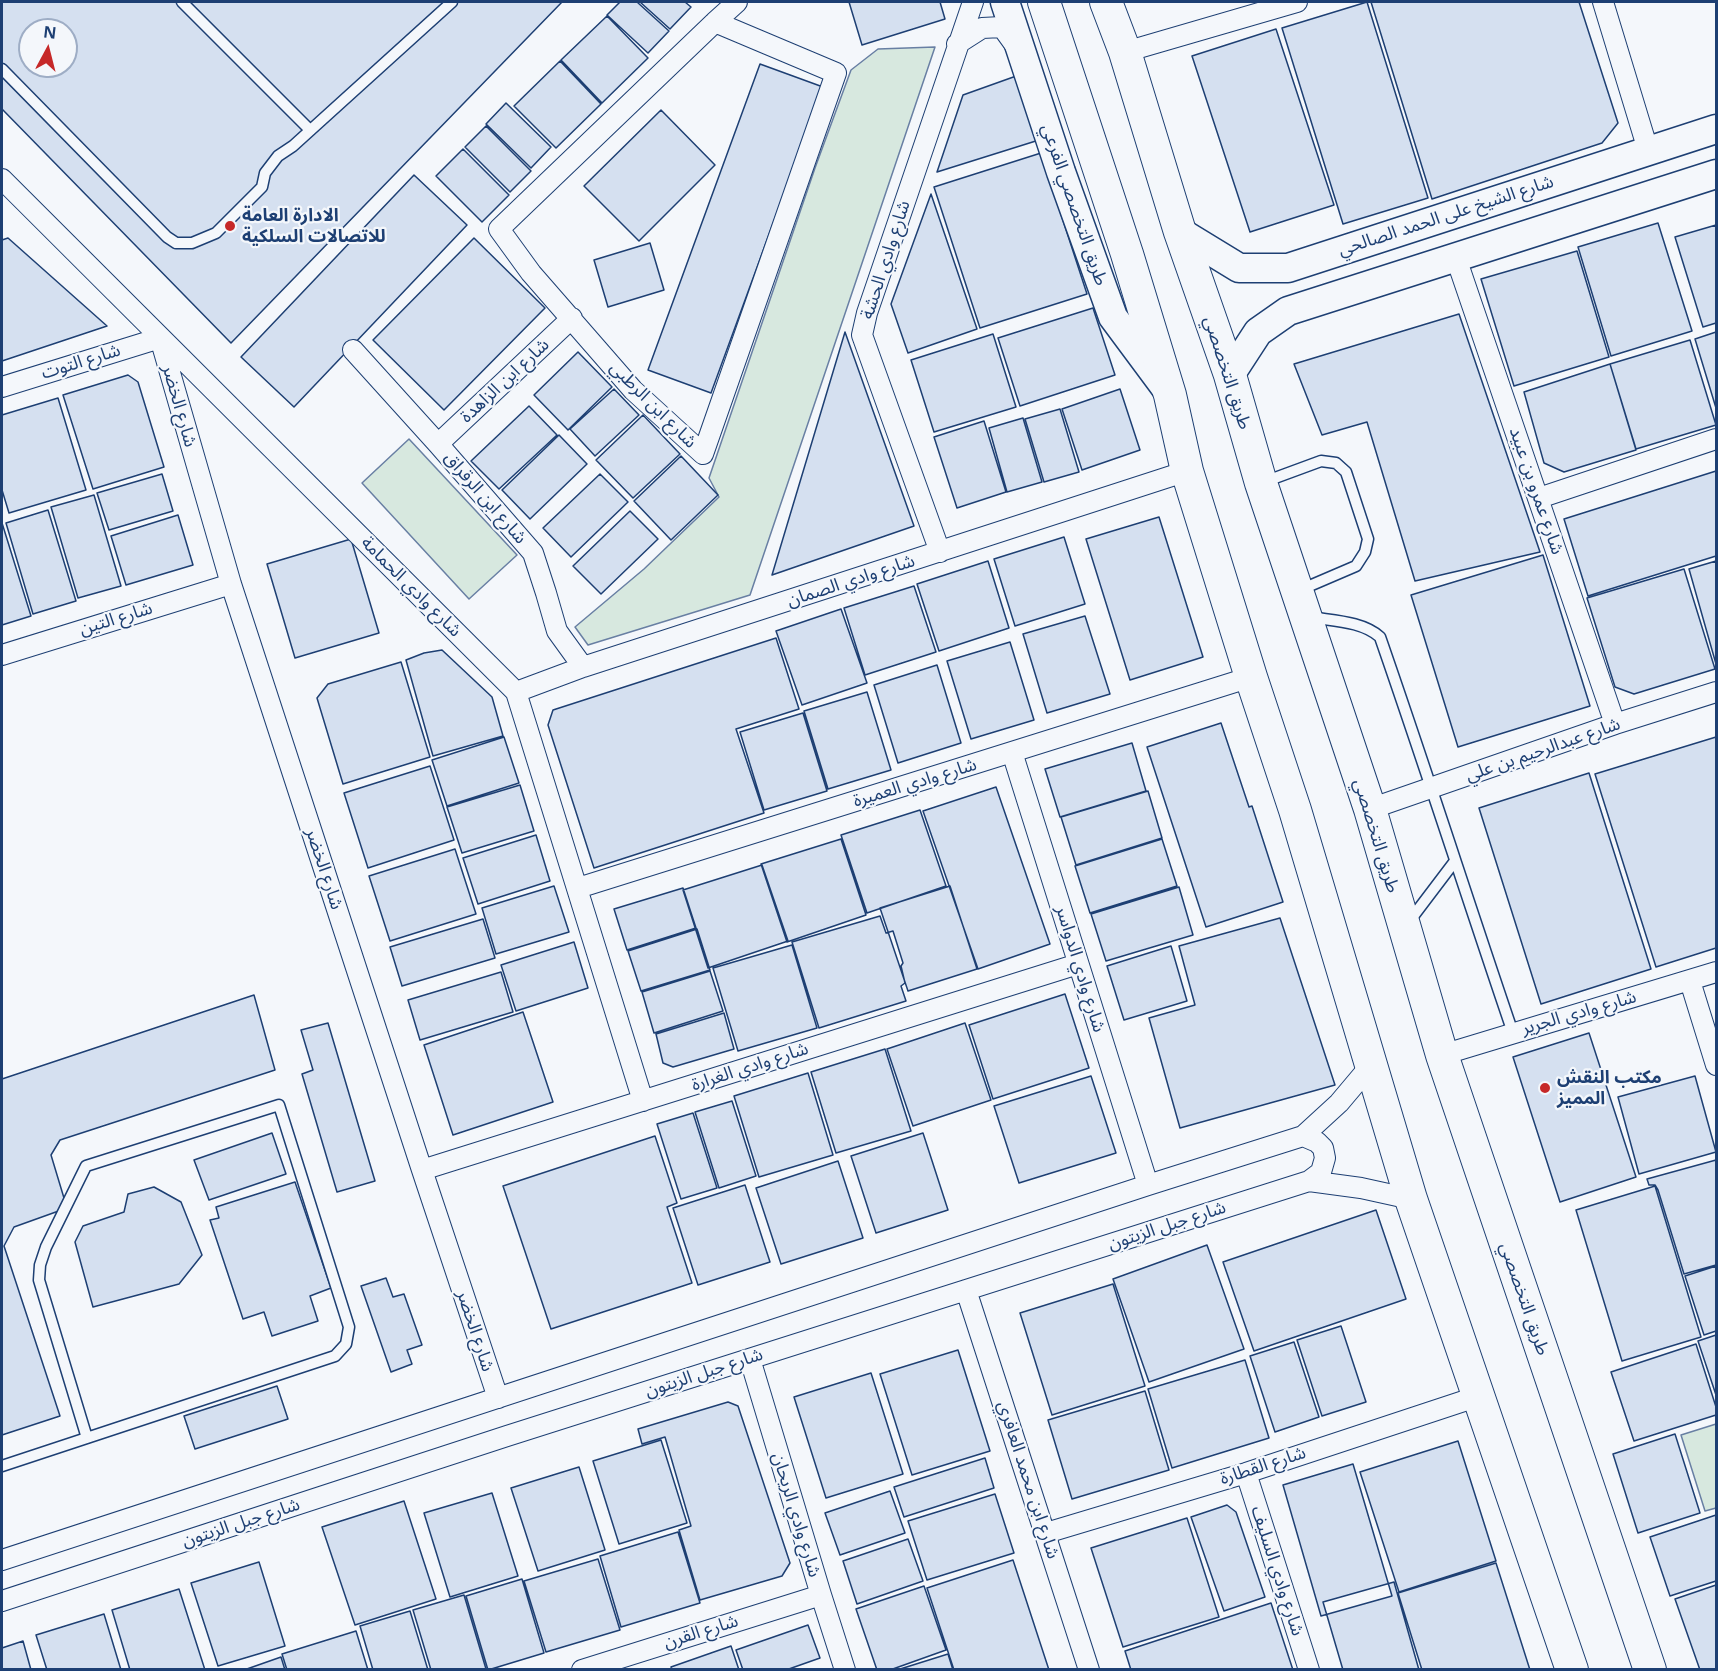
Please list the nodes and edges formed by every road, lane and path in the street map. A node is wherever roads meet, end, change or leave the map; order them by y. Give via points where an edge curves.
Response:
1 (182, 2) edge
2 (452, 2) edge
3 (737, 2) edge
4 (973, 2) edge
5 (1005, 2) edge
6 (1044, 2) edge
7 (1106, 2) edge
8 (1115, 2) edge
9 (1297, 2) edge
10 (1604, 2) edge
11 (715, 22) junction
12 (957, 44) junction
13 (1125, 52) junction
14 (1023, 57) junction
15 (2, 69) edge
16 (1716, 129) edge
17 (310, 130) junction
18 (1648, 150) junction
19 (1716, 174) edge
20 (2, 179) edge
21 (1180, 232) junction
22 (1456, 258) junction
23 (572, 318) junction
24 (160, 338) junction
25 (353, 350) dead end
26 (1230, 375) junction
27 (2, 387) edge
28 (1170, 395) junction
29 (1716, 439) edge
30 (438, 444) junction
31 (1187, 471) junction
32 (1261, 483) junction
33 (1539, 498) junction
34 (940, 552) junction
35 (231, 584) junction
36 (1301, 604) junction
37 (2, 655) edge
38 (583, 667) junction
39 (1251, 677) junction
40 (516, 692) junction
41 (1716, 692) edge
42 (1615, 724) junction
43 (1012, 752) junction
44 (1432, 789) junction
45 (1370, 809) junction
46 (1455, 861) junction
47 (578, 888) junction
48 (1404, 929) junction
49 (1078, 964) junction
50 (1716, 972) edge
51 (1690, 981) junction
52 (1513, 1033) junction
53 (1442, 1055) junction
54 (1371, 1065) junction
55 (1716, 1065) edge
56 (643, 1101) junction
57 (1303, 1136) junction
58 (422, 1170) junction
59 (1309, 1181) junction
60 (1148, 1185) junction
61 (1411, 1199) junction
62 (966, 1290) junction
63 (750, 1359) junction
64 (1479, 1396) junction
65 (498, 1398) junction
66 (87, 1438) junction
67 (2, 1466) edge
68 (1246, 1473) junction
69 (1046, 1533) junction
70 (2, 1560) edge
71 (821, 1595) junction
72 (2, 1601) edge
73 (582, 1670) edge
74 (845, 1670) edge
75 (1089, 1670) edge
76 (1309, 1670) edge
77 (1572, 1670) edge
78 (1650, 1670) edge

1 - 17 lane
2 - 17 lane
3 - 11 street, شارع ابن الرطبي
4 - 12 street, شارع وادي الحشة
5 - 14 street, طريق التخصصي الفرعي
6 - 28 main road
7 - 13 main road, طريق التخصصي
8 - 13 main road
9 - 13 street
10 - 18 street
11 - 23 street, شارع ابن الرطبي via 499,229 531,273
11 - 23 street, شارع ابن الرطبي via 836,73 703,454 633,390
12 - 14 street via 982,28 1002,27
12 - 34 street, شارع وادي الحشة via 862,334
13 - 21 main road, طريق التخصصي
14 - 28 street, طريق التخصصي الفرعي via 1113,317
15 - 17 lane via 176,243 192,243 216,233 262,187 278,156
16 - 18 street, شارع الشيخ على الحمد الصالحي
18 - 21 street, شارع الشيخ على الحمد الصالحي via 1288,267 1239,268
19 - 22 street
20 - 24 street, شارع وادي الحمامة
21 - 26 main road, طريق التخصصي
22 - 26 street via 1288,311 1258,332
22 - 33 street, شارع عمرو بن عبيد
23 - 30 street, شارع ابن الزاهدة
24 - 27 street, شارع التوت
24 - 35 street, شارع الخضر
24 - 40 street, شارع وادي الحمامة
25 - 30 street, شارع ابن الرقراق
26 - 32 main road, طريق التخصصي
28 - 31 main road
29 - 33 street
30 - 38 street, شارع ابن الرقراق via 533,553 557,631
31 - 34 street, شارع وادي الصمان
31 - 39 main road
32 - 36 main road, طريق التخصصي
32 - 36 lane via 1322,461 1336,463 1346,472 1368,539 1365,552 1356,566
33 - 42 street, شارع عمرو بن عبيد
34 - 38 street, شارع وادي الصمان
35 - 37 street, شارع التين
35 - 58 street, شارع الخضر
36 - 44 lane via 1380,637
36 - 45 main road, طريق التخصصي
38 - 40 street, شارع وادي الصمان
39 - 43 street, شارع وادي العميرة
39 - 54 main road
40 - 47 street, شارع وادي الحمامة
41 - 42 street, شارع عبدالرحيم بن علي
42 - 44 street, شارع عبدالرحيم بن علي
43 - 47 street, شارع وادي العميرة
43 - 49 street, شارع وادي الدواسر
44 - 45 street, شارع عبدالرحيم بن علي
44 - 46 lane
45 - 48 main road, طريق التخصصي
46 - 48 lane
46 - 52 lane
47 - 56 street, شارع وادي الحمامة
48 - 53 main road, طريق التخصصي
49 - 56 street, شارع وادي الغرارة
49 - 60 street, شارع وادي الدواسر
50 - 51 street, شارع وادي الجرير
51 - 52 street, شارع وادي الجرير
51 - 55 street
52 - 53 street, شارع وادي الجرير
53 - 78 main road, طريق التخصصي
54 - 57 street via 1339,1103
54 - 61 main road
56 - 58 street, شارع وادي الغرارة
57 - 59 street via 1323,1148 1325,1158 1321,1172
57 - 60 street
58 - 65 street, شارع الخضر
59 - 61 street, شارع جبل الزيتون
59 - 62 street, شارع جبل الزيتون
60 - 65 street
61 - 64 main road
62 - 63 street, شارع جبل الزيتون
62 - 69 street, شارع ابن محمد العافري
63 - 71 street, شارع وادي الريحان
63 - 72 street, شارع جبل الزيتون
64 - 68 street, شارع القطارة
64 - 77 main road
65 - 70 street
66 - 66 lane via 39,1280 46,1247 86,1166 279,1105 349,1327 346,1344 335,1356
66 - 67 lane
68 - 69 street, شارع القطارة
68 - 76 street, شارع وادي السليف
69 - 75 street, شارع ابن محمد العافري
71 - 73 street, شارع القرن
71 - 74 street, شارع وادي الريحان

